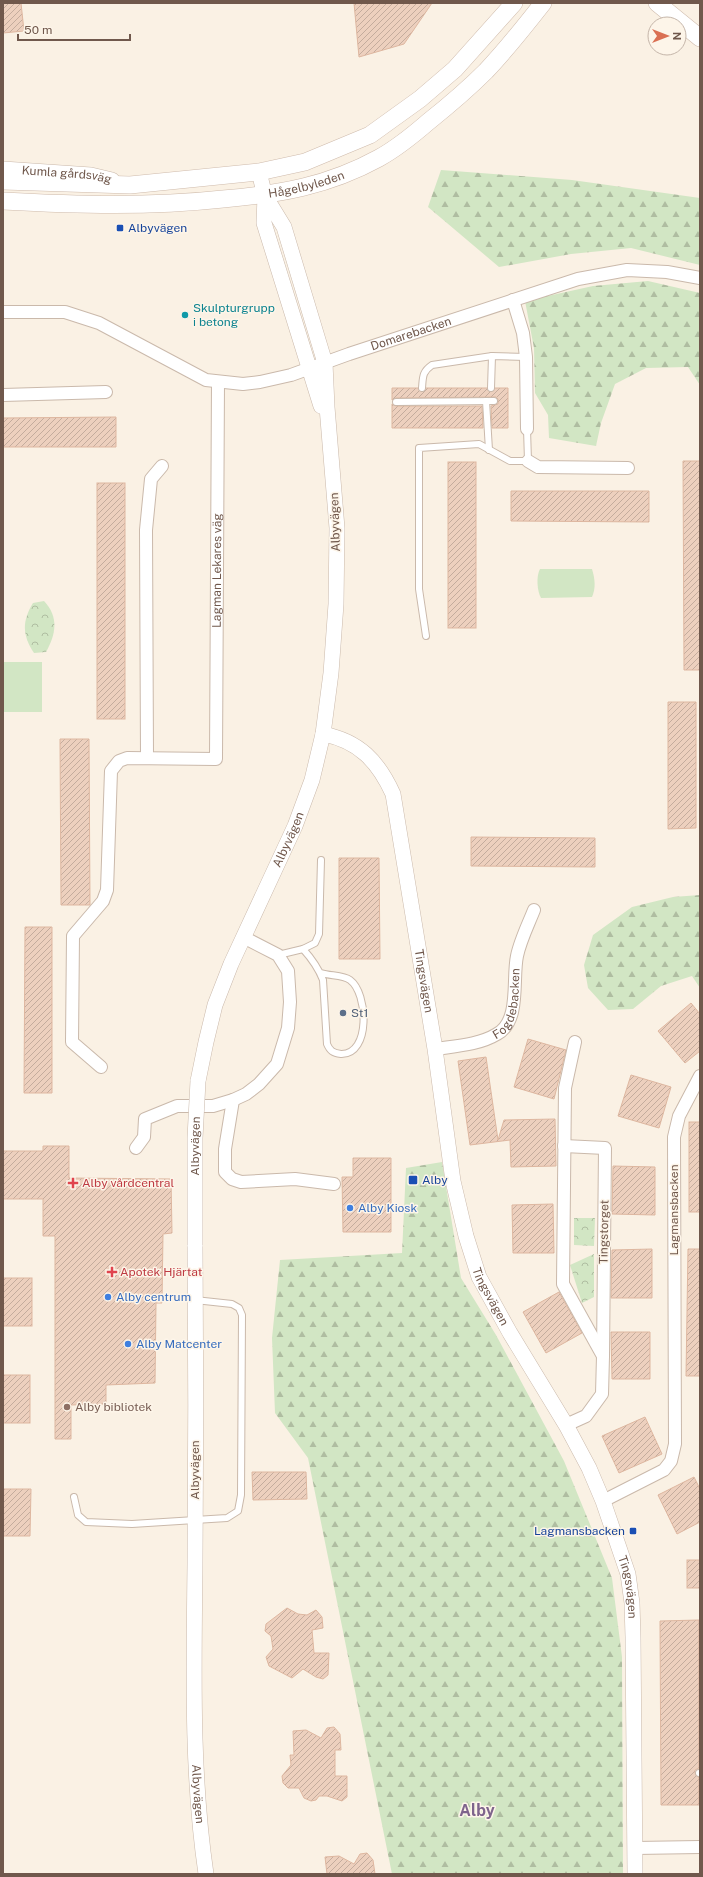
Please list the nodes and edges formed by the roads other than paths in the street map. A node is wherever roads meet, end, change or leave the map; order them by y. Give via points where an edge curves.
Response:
1 (514, 3) edge
2 (543, 3) edge
3 (657, 3) edge
4 (665, 3) edge
5 (674, 16) edge
6 (675, 16) edge
7 (687, 27) edge
8 (700, 38) edge
9 (3, 162) edge
10 (3, 169) edge
11 (44, 172) junction
12 (259, 172) junction
13 (3, 181) edge
14 (130, 185) junction
15 (265, 196) junction
16 (3, 201) edge
17 (700, 278) edge
18 (512, 300) junction
19 (3, 312) edge
20 (492, 356) junction
21 (526, 357) junction
22 (325, 363) junction
23 (310, 369) junction
24 (218, 382) junction
25 (422, 388) dead end
26 (491, 388) dead end
27 (106, 392) dead end
28 (3, 395) edge
29 (486, 401) junction
30 (494, 401) dead end
31 (396, 402) dead end
32 (527, 429) joint
33 (331, 442) junction
34 (490, 450) junction
35 (528, 461) junction
36 (162, 466) dead end
37 (628, 468) dead end
38 (426, 636) dead end
39 (323, 734) junction
40 (147, 757) junction
41 (321, 860) dead end
42 (534, 910) dead end
43 (243, 937) junction
44 (303, 949) junction
45 (278, 955) junction
46 (321, 974) junction
47 (575, 1042) dead end
48 (435, 1049) junction
49 (101, 1067) dead end
50 (700, 1076) edge
51 (233, 1100) junction
52 (564, 1146) junction
53 (136, 1148) dead end
54 (334, 1184) dead end
55 (195, 1300) junction
56 (603, 1356) junction
57 (566, 1425) junction
58 (74, 1497) dead end
59 (603, 1501) junction
60 (195, 1520) junction
61 (700, 1847) edge
62 (635, 1848) junction
63 (206, 1874) edge
64 (635, 1874) edge

1 - 12 main road, Hågelbyleden via 455,69 420,99 370,135 305,162
2 - 15 main road, Hågelbyleden via 486,71 405,141 379,158 349,172 314,185
3 - 5 main road
4 - 6 main road
7 - 8 main road
9 - 11 street
10 - 11 street, Kumla gårdsväg
11 - 14 street, Kumla gårdsväg via 92,175
12 - 14 main road, Hågelbyleden
12 - 15 street, Albyvägen
13 - 14 main road, Hågelbyleden
15 - 16 main road, Hågelbyleden via 196,203 139,205
15 - 22 street, Albyvägen via 284,227
15 - 23 street, Albyvägen via 264,223
17 - 18 street, Domarebacken via 667,272 627,270 578,279
18 - 21 street
18 - 22 street, Domarebacken
19 - 24 street via 65,312 81,317 99,323 206,380
20 - 21 lane
20 - 25 lane via 432,365 423,374
20 - 26 lane
21 - 32 street
22 - 23 street, Domarebacken
22 - 33 street, Albyvägen
23 - 24 street via 260,382
23 - 33 street, Albyvägen
24 - 40 street, Lagman Lekares väg via 216,759
27 - 28 street
29 - 30 lane
29 - 31 lane
29 - 34 lane
32 - 35 lane
33 - 39 street, Albyvägen via 337,528 336,604
34 - 35 lane via 510,461
34 - 38 lane via 479,444 419,448 419,589
35 - 37 street via 538,467
36 - 40 street via 151,479 146,530
39 - 43 street, Albyvägen via 312,780 295,826
39 - 48 street, Tingsvägen via 338,737 373,759 393,794
40 - 49 street via 119,761 111,771 108,890 103,901 73,936 72,1042
41 - 44 lane via 319,934 315,943
42 - 48 street, Fogdebacken via 517,957 514,1008 506,1025 499,1034 485,1040
43 - 45 street
43 - 55 street, Albyvägen, bridge via 215,1004 198,1081 195,1138
44 - 45 lane
44 - 46 lane via 318,965
45 - 51 street via 288,970 289,980 290,1002 285,1043 277,1064 259,1084
46 - 46 lane via 327,1044 330,1050 336,1053 351,1052 357,1046 363,1032 362,1003 358,990 349,979
47 - 52 street via 565,1088
48 - 57 street, Tingsvägen via 456,1196 479,1277
50 - 59 street, Lagmansbacken via 679,1116 674,1137 675,1444 671,1461 664,1470
51 - 53 street via 213,1106 177,1106 145,1119 144,1137
51 - 54 street via 225,1149 225,1172 232,1179 241,1182 295,1180
52 - 56 street via 563,1284
52 - 56 street, Tingstorget via 605,1148
55 - 60 street, Albyvägen
55 - 60 lane via 232,1304 239,1308 242,1323 241,1495 238,1511 227,1518
56 - 57 street, Tingstorget via 602,1394 586,1416
57 - 59 street, Tingsvägen
58 - 60 lane via 78,1514 86,1522 132,1524
59 - 62 street, Tingsvägen via 628,1574 632,1603
60 - 63 street, Albyvägen via 195,1711 198,1799
61 - 62 street
62 - 64 street, Tingsvägen

